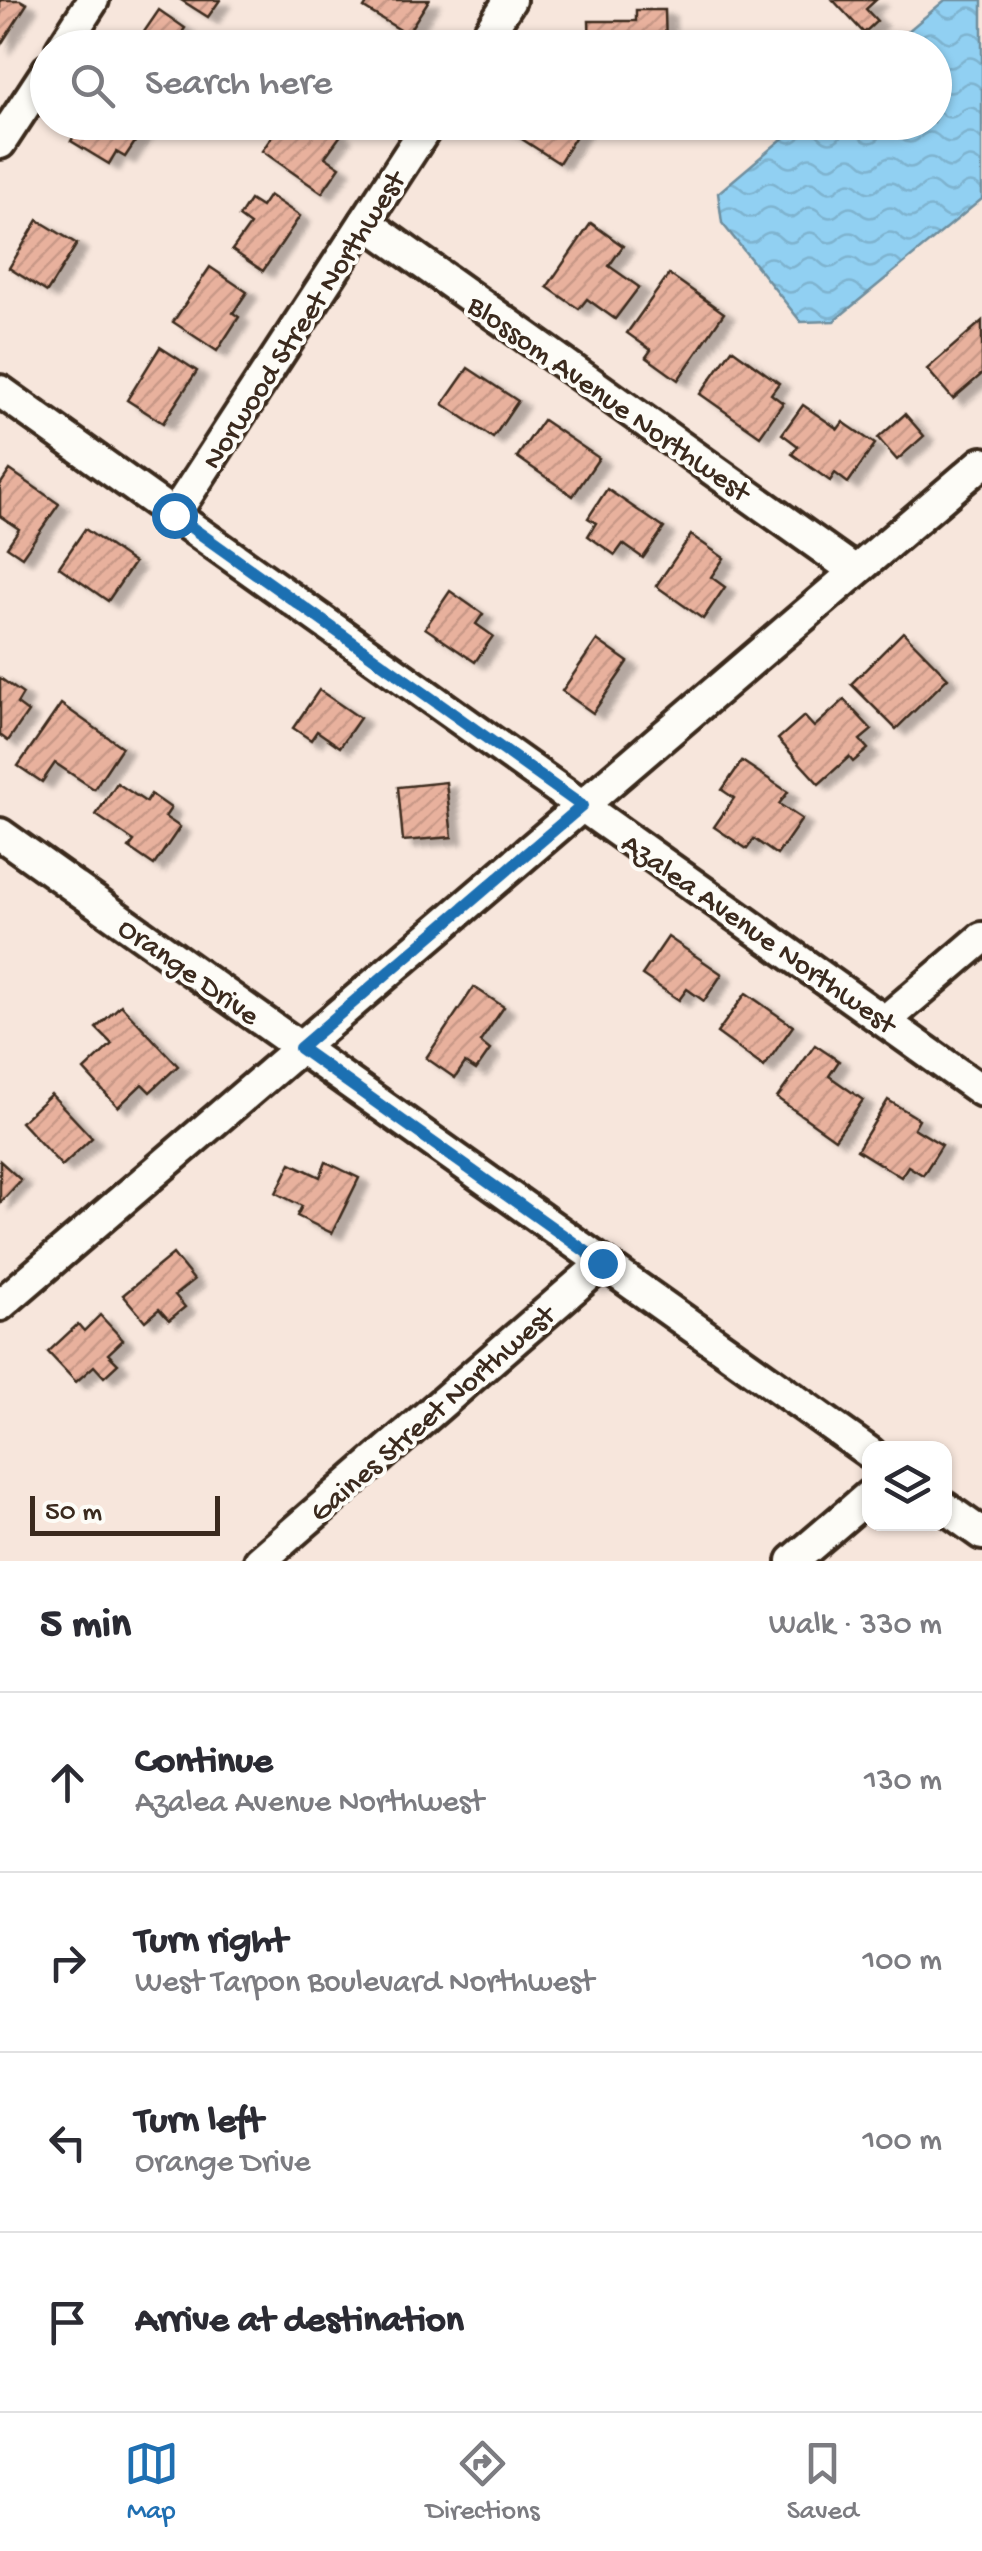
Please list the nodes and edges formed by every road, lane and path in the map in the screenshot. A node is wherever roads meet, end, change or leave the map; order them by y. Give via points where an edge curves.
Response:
1 (93, 0) edge
2 (510, 0) edge
3 (74, 30) edge
4 (491, 30) edge
5 (30, 97) edge
6 (418, 140) edge
7 (0, 142) edge
8 (365, 222) junction
9 (0, 391) edge
10 (982, 463) edge
11 (174, 515) junction
12 (855, 572) junction
13 (582, 806) junction
14 (0, 834) edge
15 (982, 938) edge
16 (885, 1021) junction
17 (300, 1048) junction
18 (982, 1090) edge
19 (602, 1263) junction
20 (0, 1305) edge
21 (862, 1448) edge
22 (862, 1502) edge
23 (952, 1513) edge
24 (982, 1534) edge
25 (260, 1561) edge
26 (794, 1561) edge

1 - 3 street
2 - 4 street
5 - 7 street
6 - 8 street, Norwood Street Northwest
8 - 11 street, Norwood Street Northwest
8 - 12 street, Blossom Avenue Northwest
9 - 11 street, Azalea Avenue Northwest
10 - 12 street
11 - 13 street, Azalea Avenue Northwest
12 - 13 street
13 - 16 street, Azalea Avenue Northwest
13 - 17 street
14 - 17 street, Orange Drive
15 - 16 street
16 - 18 street, Azalea Avenue Northwest
17 - 19 street, Orange Drive
17 - 20 street
19 - 21 street, Orange Drive
19 - 25 street, Gaines Street Northwest
22 - 26 street
23 - 24 street

